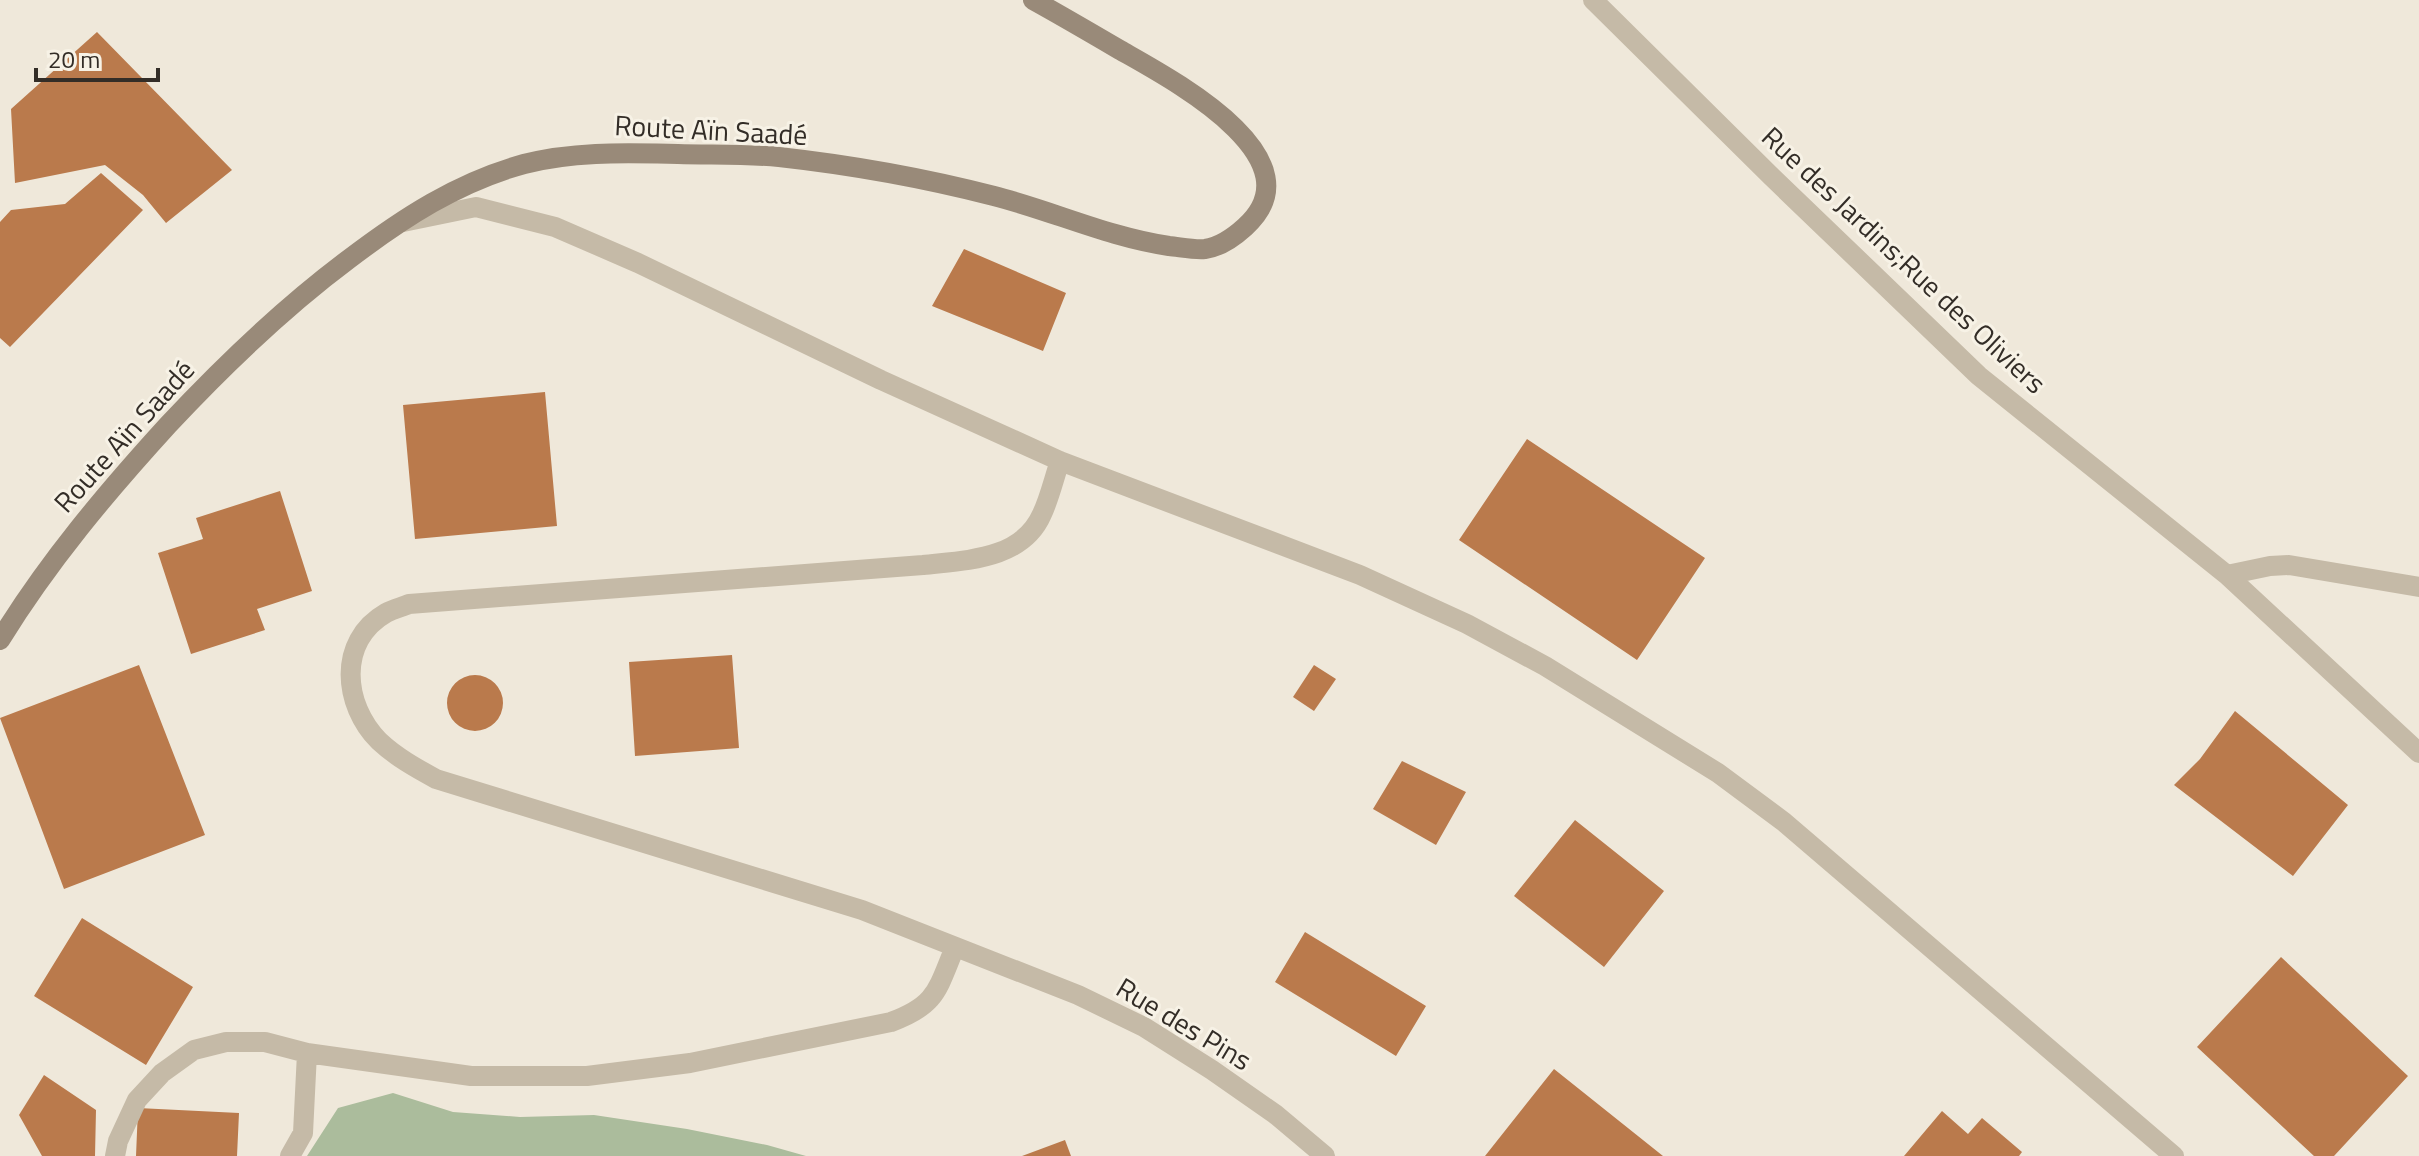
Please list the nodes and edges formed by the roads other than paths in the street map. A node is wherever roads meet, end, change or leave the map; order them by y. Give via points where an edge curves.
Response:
1 (1033, 0) edge
2 (1593, 0) edge
3 (395, 224) junction
4 (1060, 461) junction
5 (2227, 575) junction
6 (2419, 587) edge
7 (0, 640) edge
8 (2419, 753) edge
9 (955, 947) junction
10 (307, 1053) junction
11 (115, 1156) edge
12 (290, 1156) edge
13 (1325, 1156) edge
14 (2174, 1156) edge

1 - 3 street, Route Aïn Saadé via 1179,84 1232,124 1253,150 1265,177 1262,207 1250,223 1212,247 1175,247 899,175 776,157 620,153 575,155 498,172
2 - 5 street, Rue des Jardins;Rue des Oliviers via 1979,376
3 - 4 street via 476,207 555,227
3 - 7 street, Route Aïn Saadé via 301,295 189,403 51,562
4 - 9 street, Rue des Pins via 1037,524 1015,545 993,554 908,566 409,604 372,624 355,645 351,663 349,682 357,708 377,739 436,779 862,910
4 - 14 street via 1387,587 1506,645 1661,736 1784,822
5 - 6 street via 2289,565
5 - 8 street, Rue des Jardins;Rue des Oliviers
9 - 10 street via 935,994 905,1016 690,1063 587,1076 471,1076
9 - 13 street, Rue des Pins via 1144,1027 1275,1114
10 - 11 street via 265,1042 226,1042 194,1050 137,1100
10 - 12 street via 303,1133

